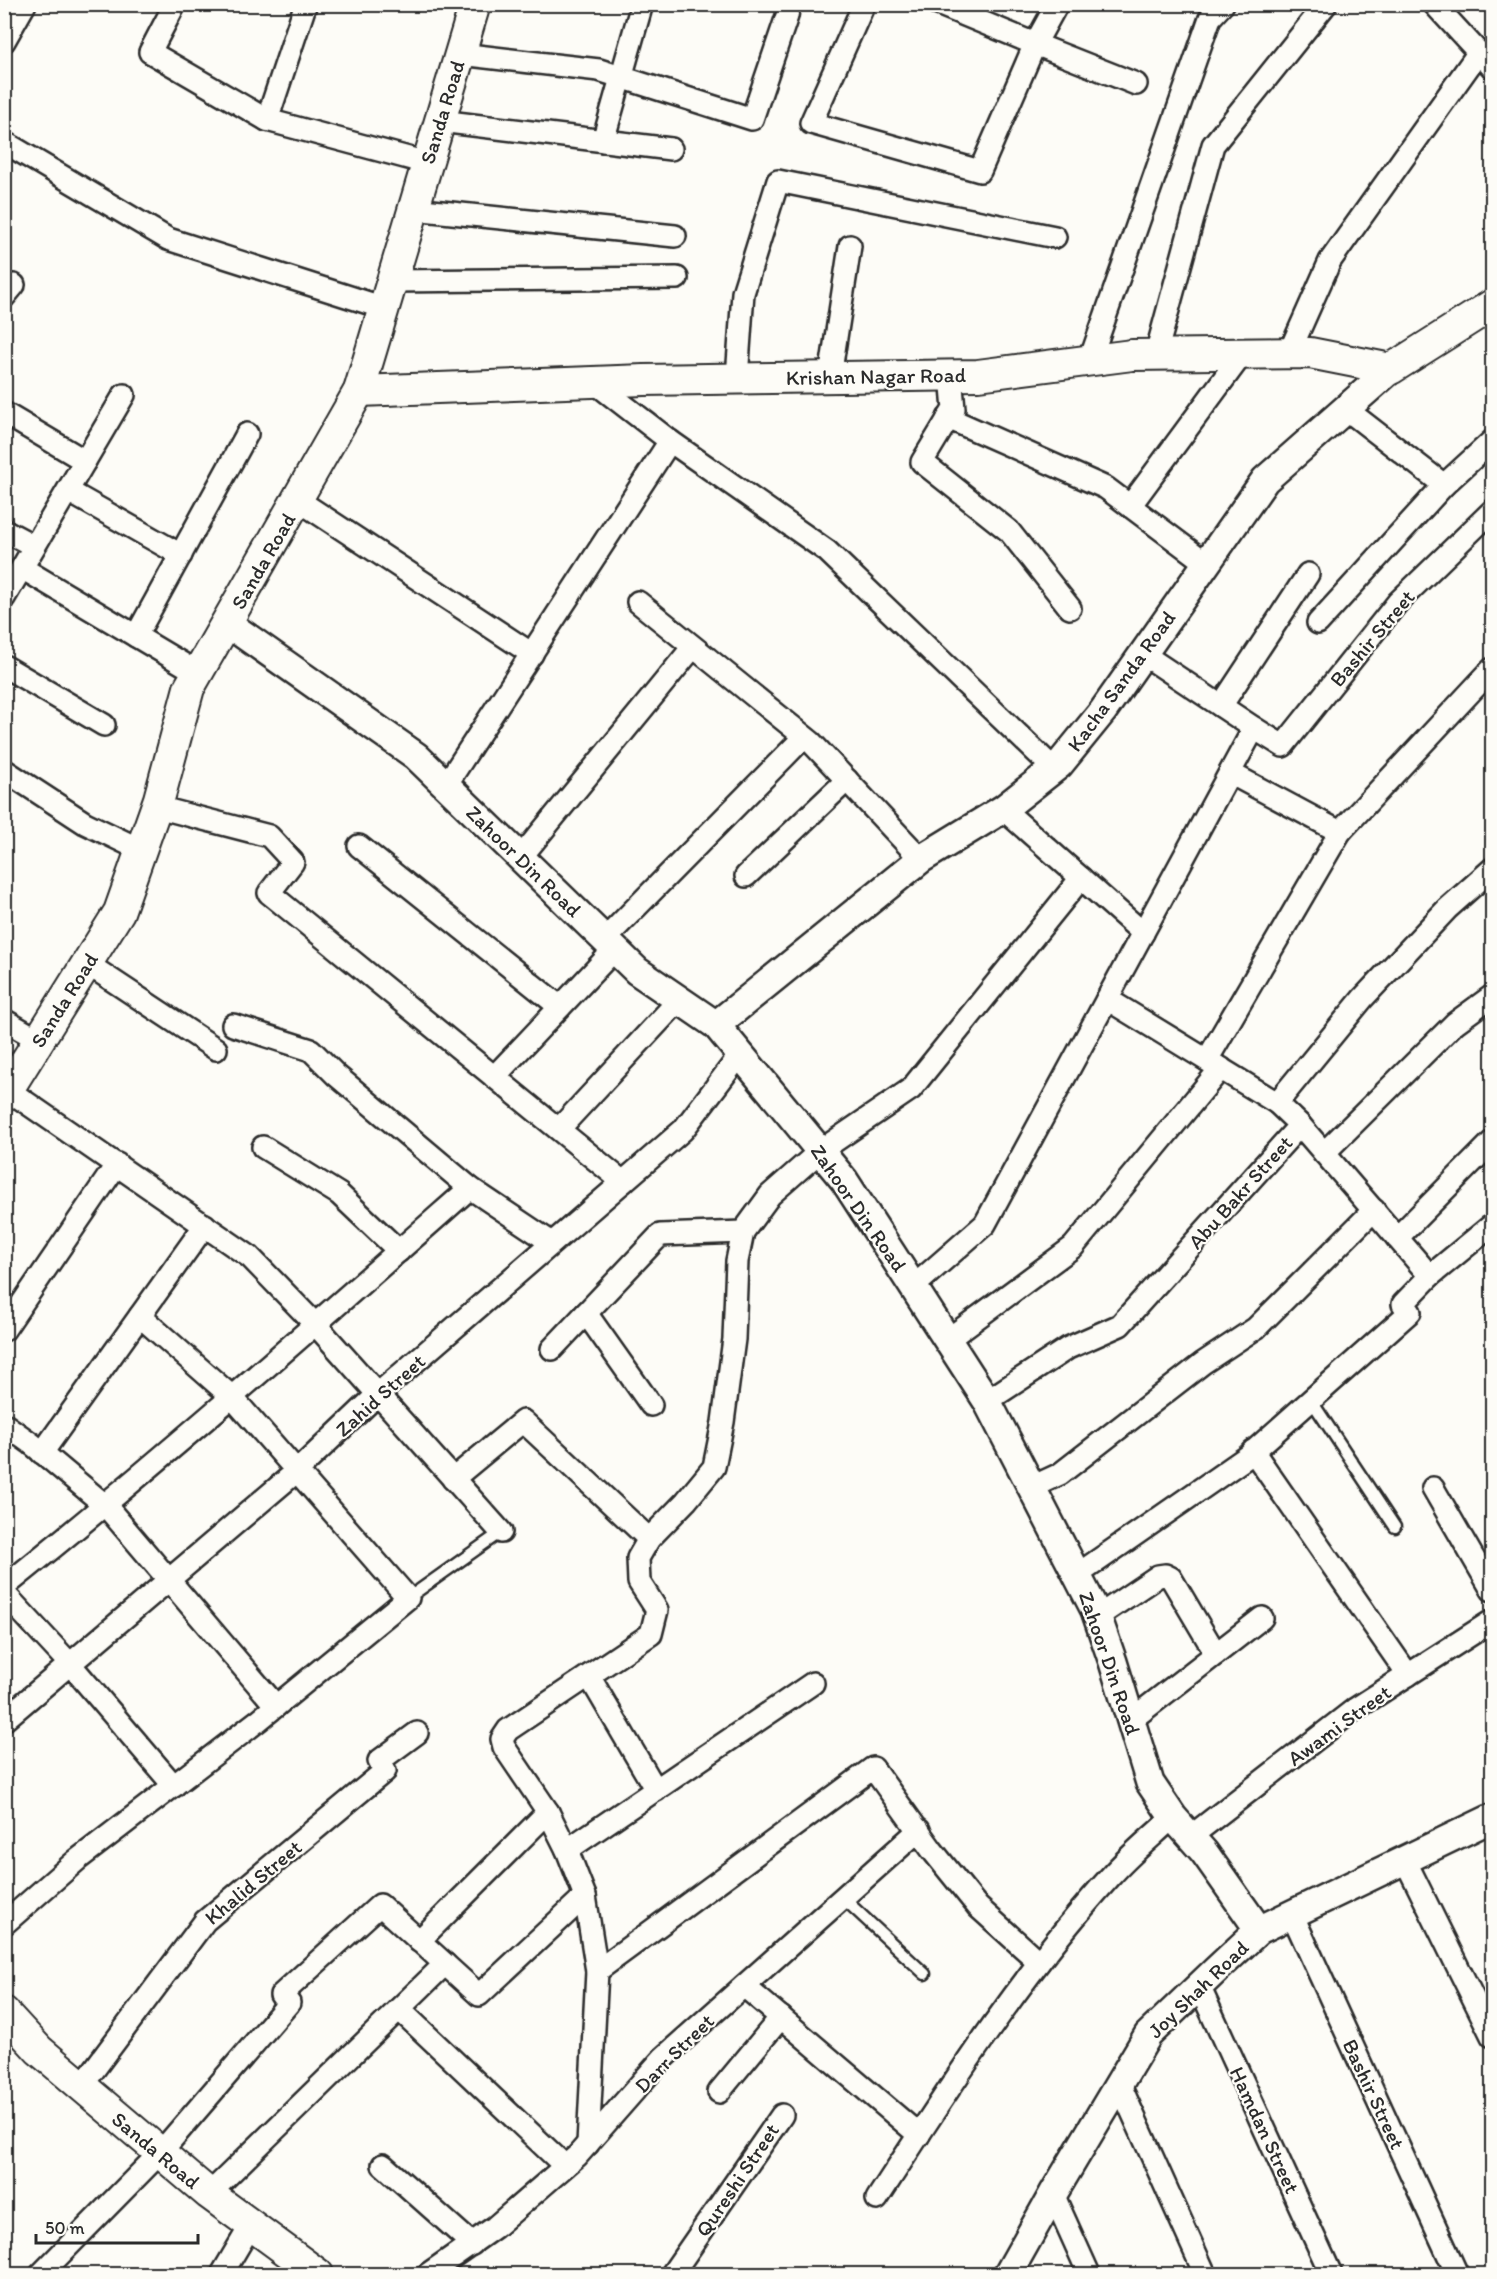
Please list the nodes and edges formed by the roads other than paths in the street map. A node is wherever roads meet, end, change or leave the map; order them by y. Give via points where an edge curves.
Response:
1 (25, 4) edge
2 (175, 4) edge
3 (475, 4) edge
4 (642, 4) edge
5 (789, 4) edge
6 (864, 4) edge
7 (938, 4) edge
8 (1057, 4) edge
9 (1223, 4) edge
10 (1326, 4) edge
11 (1434, 4) edge
12 (305, 6) edge
13 (4, 41) edge
14 (1035, 44) junction
15 (460, 54) junction
16 (1486, 60) edge
17 (622, 77) junction
18 (1136, 84) dead end
19 (267, 120) junction
20 (440, 121) junction
21 (603, 141) junction
22 (4, 142) edge
23 (671, 149) dead end
24 (427, 163) junction
25 (413, 209) junction
26 (675, 236) dead end
27 (1055, 237) dead end
28 (850, 246) dead end
29 (677, 278) dead end
30 (388, 294) junction
31 (1492, 305) edge
32 (1288, 353) junction
33 (1156, 354) junction
34 (1243, 354) junction
35 (1090, 360) junction
36 (1391, 369) junction
37 (951, 375) junction
38 (830, 377) junction
39 (737, 378) junction
40 (594, 382) junction
41 (359, 391) junction
42 (124, 395) dead end
43 (1346, 409) junction
44 (4, 413) edge
45 (948, 418) junction
46 (247, 434) dead end
47 (670, 441) junction
48 (1492, 441) edge
49 (85, 461) junction
50 (1444, 485) junction
51 (68, 491) junction
52 (298, 500) junction
53 (1130, 506) junction
54 (1492, 511) edge
55 (4, 530) edge
56 (34, 546) junction
57 (181, 555) junction
58 (1206, 563) junction
59 (22, 568) junction
60 (1308, 574) dead end
61 (4, 598) edge
62 (638, 603) dead end
63 (1070, 608) dead end
64 (227, 622) junction
65 (1318, 622) dead end
66 (136, 636) junction
67 (693, 647) junction
68 (532, 654) junction
69 (1143, 654) junction
70 (4, 666) edge
71 (1492, 669) edge
72 (198, 673) junction
73 (1221, 706) junction
74 (104, 726) dead end
75 (1254, 728) junction
76 (804, 737) junction
77 (1054, 769) junction
78 (4, 770) edge
79 (1230, 772) junction
80 (847, 780) junction
81 (446, 785) junction
82 (157, 807) junction
83 (1004, 809) junction
84 (1340, 832) junction
85 (359, 846) dead end
86 (141, 850) junction
87 (520, 857) junction
88 (921, 859) junction
89 (1492, 869) edge
90 (746, 876) dead end
91 (1081, 878) junction
92 (1143, 933) junction
93 (610, 945) junction
94 (86, 963) junction
95 (1492, 996) edge
96 (1107, 999) junction
97 (679, 1000) junction
98 (560, 1007) junction
99 (4, 1020) edge
100 (233, 1025) dead end
101 (716, 1025) junction
102 (39, 1040) junction
103 (216, 1050) dead end
104 (740, 1055) junction
105 (1214, 1064) junction
106 (494, 1077) junction
107 (6, 1093) edge
108 (1277, 1103) junction
109 (1300, 1125) junction
110 (559, 1129) junction
111 (1492, 1142) edge
112 (263, 1147) dead end
113 (820, 1151) junction
114 (1324, 1153) junction
115 (117, 1164) junction
116 (623, 1182) junction
117 (470, 1188) junction
118 (1374, 1210) junction
119 (1492, 1225) edge
120 (205, 1226) junction
121 (743, 1232) junction
122 (1397, 1238) junction
123 (552, 1243) junction
124 (399, 1251) junction
125 (1430, 1276) junction
126 (913, 1287) junction
127 (586, 1313) junction
128 (140, 1316) junction
129 (316, 1325) junction
130 (4, 1330) edge
131 (948, 1340) junction
132 (552, 1349) dead end
133 (378, 1394) junction
134 (232, 1397) junction
135 (1311, 1400) junction
136 (987, 1401) junction
137 (651, 1405) dead end
138 (4, 1424) edge
139 (1253, 1451) junction
140 (42, 1453) junction
141 (297, 1472) junction
142 (453, 1479) junction
143 (1032, 1487) junction
144 (1433, 1488) dead end
145 (106, 1506) junction
146 (1395, 1527) dead end
147 (501, 1532) joint
148 (649, 1539) junction
149 (1077, 1575) junction
150 (169, 1580) junction
151 (4, 1587) edge
152 (1492, 1590) edge
153 (4, 1593) edge
154 (408, 1598) junction
155 (1097, 1617) junction
156 (1262, 1618) dead end
157 (1492, 1621) edge
158 (1216, 1654) junction
159 (70, 1664) junction
160 (1408, 1675) junction
161 (589, 1676) junction
162 (813, 1683) dead end
163 (276, 1706) junction
164 (4, 1720) edge
165 (1131, 1720) junction
166 (417, 1733) dead end
167 (174, 1786) junction
168 (656, 1790) junction
169 (548, 1812) junction
170 (1492, 1818) edge
171 (1182, 1827) junction
172 (919, 1830) junction
173 (567, 1850) junction
174 (1405, 1860) junction
175 (585, 1896) junction
176 (843, 1898) junction
177 (1292, 1914) junction
178 (4, 1924) edge
179 (1259, 1930) junction
180 (419, 1941) junction
181 (1039, 1962) junction
182 (445, 1964) junction
183 (597, 1971) junction
184 (925, 1974) dead end
185 (744, 1986) junction
186 (1199, 1986) junction
187 (399, 2009) junction
188 (4, 2012) edge
189 (781, 2017) junction
190 (1492, 2036) edge
191 (1119, 2083) junction
192 (81, 2087) junction
193 (719, 2092) dead end
194 (782, 2115) dead end
195 (919, 2135) junction
196 (588, 2144) junction
197 (160, 2153) junction
198 (383, 2165) dead end
199 (566, 2166) junction
200 (208, 2194) junction
201 (1053, 2194) junction
202 (877, 2199) dead end
203 (251, 2225) junction
204 (472, 2244) junction
205 (41, 2274) edge
206 (222, 2274) edge
207 (318, 2274) edge
208 (428, 2274) edge
209 (672, 2274) edge
210 (1008, 2274) edge
211 (1089, 2274) edge
212 (1205, 2274) edge
213 (1331, 2274) edge
214 (1457, 2274) edge

1 - 13 street
2 - 19 street via 150,52
3 - 15 main road, Sanda Road
4 - 17 street
5 - 17 street via 752,119
6 - 14 street via 811,123 980,171
7 - 14 street
8 - 14 street
9 - 35 street via 1210,18
10 - 33 street via 1214,146
11 - 16 street
12 - 19 street
14 - 18 street
15 - 17 street via 599,70
15 - 20 main road, Sanda Road
16 - 32 street via 1330,261
17 - 21 street
19 - 24 street
20 - 21 street
20 - 24 main road, Sanda Road
21 - 23 street
22 - 30 street via 168,239
24 - 25 main road, Sanda Road
25 - 26 street
25 - 30 main road, Sanda Road
27 - 39 street via 778,181 743,293
28 - 38 street
29 - 30 street
30 - 41 main road, Sanda Road
31 - 36 main road, Kacha Sanda Road
32 - 34 main road, Krishan Nagar Road
32 - 36 main road, Krishan Nagar Road via 1310,352
33 - 34 main road, Krishan Nagar Road
33 - 35 main road, Krishan Nagar Road
34 - 53 street
35 - 37 main road, Krishan Nagar Road
36 - 43 street, Kacha Sanda Road
37 - 38 main road, Krishan Nagar Road
37 - 45 street via 954,409
38 - 39 main road, Krishan Nagar Road
39 - 40 main road, Krishan Nagar Road
40 - 41 main road, Krishan Nagar Road
40 - 47 street
41 - 52 main road, Sanda Road
42 - 49 street
43 - 50 street
43 - 58 street, Kacha Sanda Road via 1265,480
44 - 49 street
45 - 53 street via 1106,488
45 - 63 street via 922,462 1009,531
46 - 57 street
47 - 68 street
47 - 77 street via 827,551
48 - 50 street
49 - 51 street
50 - 65 street
51 - 56 street
51 - 57 street
52 - 64 main road, Sanda Road
52 - 68 street
53 - 58 street
54 - 75 street, Bashir Street via 1398,602 1283,746
55 - 56 street
56 - 59 street
57 - 66 street
58 - 69 street, Kacha Sanda Road
59 - 61 street
59 - 66 street
60 - 73 street
62 - 67 street
64 - 72 main road, Sanda Road
64 - 81 street, Zahoor Din Road via 416,756
66 - 72 street
67 - 76 street
67 - 87 street
68 - 81 street
69 - 73 street
69 - 77 street, Kacha Sanda Road via 1103,711
70 - 74 street
71 - 84 street
72 - 82 main road, Sanda Road via 189,688
73 - 75 street
75 - 79 street
76 - 80 street
76 - 93 street
77 - 83 street, Kacha Sanda Road
78 - 86 street via 86,823
79 - 84 street
79 - 92 street
80 - 88 street
80 - 90 street
81 - 87 street, Zahoor Din Road
82 - 86 main road, Sanda Road
82 - 106 street via 269,836 293,862 269,893
83 - 88 street, Kacha Sanda Road
83 - 91 street
84 - 105 street
85 - 98 street
86 - 94 main road, Sanda Road via 119,912
87 - 93 street, Zahoor Din Road
88 - 101 street, Kacha Sanda Road
89 - 108 street, Abu Bakr Street via 1447,909 1363,998
91 - 92 street
91 - 113 street via 911,1089
92 - 96 street
93 - 97 street, Zahoor Din Road
93 - 98 street
94 - 102 main road, Sanda Road
94 - 103 street
95 - 114 street via 1455,1023
96 - 105 street
96 - 126 street via 985,1224
97 - 101 street, Zahoor Din Road
97 - 110 street
98 - 106 street
99 - 102 street
100 - 117 street via 311,1050
101 - 104 street, Zahoor Din Road
102 - 107 main road, Sanda Road
104 - 113 street, Zahoor Din Road
104 - 116 street, Zahid Street via 683,1130
105 - 108 street
105 - 131 street via 1073,1247
106 - 110 street
107 - 115 street
108 - 109 street, Abu Bakr Street
109 - 114 street
109 - 136 street, Abu Bakr Street via 1120,1325 1068,1348
110 - 116 street
111 - 122 street
112 - 124 street via 339,1194
113 - 121 street via 770,1195
113 - 126 street, Zahoor Din Road via 844,1180
114 - 118 street
115 - 120 street
115 - 130 street
116 - 123 street, Zahid Street
117 - 123 street
117 - 124 street
118 - 122 street
118 - 143 street via 1256,1328 1203,1363 1060,1474
119 - 125 street
120 - 128 street
120 - 129 street via 250,1257
121 - 127 street via 660,1235
121 - 148 street via 737,1261 734,1339 714,1467
122 - 125 street
123 - 133 street, Zahid Street
124 - 129 street
125 - 135 street via 1403,1304 1410,1312
126 - 131 street, Zahoor Din Road
127 - 132 street
127 - 137 street
128 - 134 street
128 - 140 street
129 - 133 street
129 - 134 street
131 - 136 street, Zahoor Din Road
133 - 141 street, Zahid Street
133 - 142 street
134 - 141 street
134 - 145 street
135 - 139 street
135 - 146 lane
136 - 143 street, Zahoor Din Road
138 - 140 street
139 - 149 street
139 - 160 street
140 - 145 street
141 - 150 street, Zahid Street
141 - 154 street
142 - 147 street
142 - 148 street via 523,1420
143 - 149 street, Zahoor Din Road
144 - 152 street
145 - 150 street
145 - 151 street
147 - 154 lane
148 - 161 street via 638,1558 639,1582 657,1610 651,1634
149 - 155 street, Zahoor Din Road
150 - 159 street, Zahid Street
150 - 163 street
153 - 159 street
154 - 163 street
155 - 158 street via 1165,1575 1171,1578
155 - 165 street, Zahoor Din Road
156 - 158 street
157 - 160 street, Awami Street
158 - 165 street
159 - 164 street, Zahid Street
159 - 167 street
160 - 171 street, Awami Street
161 - 168 street
161 - 169 street via 508,1730 502,1739 504,1748
162 - 168 street
163 - 167 street
165 - 171 street, Zahoor Din Road via 1150,1783
166 - 192 street, Khalid Street via 379,1761 386,1772 205,1921
167 - 178 street via 77,1860
168 - 173 street
169 - 173 street
169 - 180 street
170 - 174 street, Joy Shah Road
171 - 179 street, Zahoor Din Road
171 - 181 street, Awami Street via 1111,1875
172 - 176 street, Darr Street
172 - 181 street via 978,1908
172 - 183 street via 873,1768
173 - 175 street
174 - 177 street, Joy Shah Road
174 - 190 street
175 - 182 street via 479,1995
175 - 183 street
176 - 184 lane
176 - 185 street, Darr Street
177 - 179 street, Joy Shah Road
177 - 214 street, Bashir Street
179 - 186 street, Joy Shah Road
180 - 182 street
180 - 197 street via 380,1905 281,1995 289,2003
181 - 195 street, Awami Street
182 - 187 street
183 - 196 street
185 - 189 street
185 - 196 street, Darr Street via 664,2057
186 - 191 street, Joy Shah Road via 1148,2035
186 - 213 street, Hamdan Street
187 - 199 street
187 - 200 street
188 - 192 main road, Sanda Road
189 - 193 street
189 - 195 street
191 - 201 street, Joy Shah Road
191 - 212 street
192 - 197 main road, Sanda Road
194 - 209 street, Qureshi Street
195 - 202 street, Awami Street
196 - 199 street, Darr Street
197 - 200 main road, Sanda Road
197 - 205 street
198 - 204 street
199 - 204 street, Darr Street
200 - 203 main road, Sanda Road
201 - 210 street, Joy Shah Road
201 - 211 street
203 - 206 street
203 - 207 main road, Sanda Road
204 - 208 street, Darr Street

